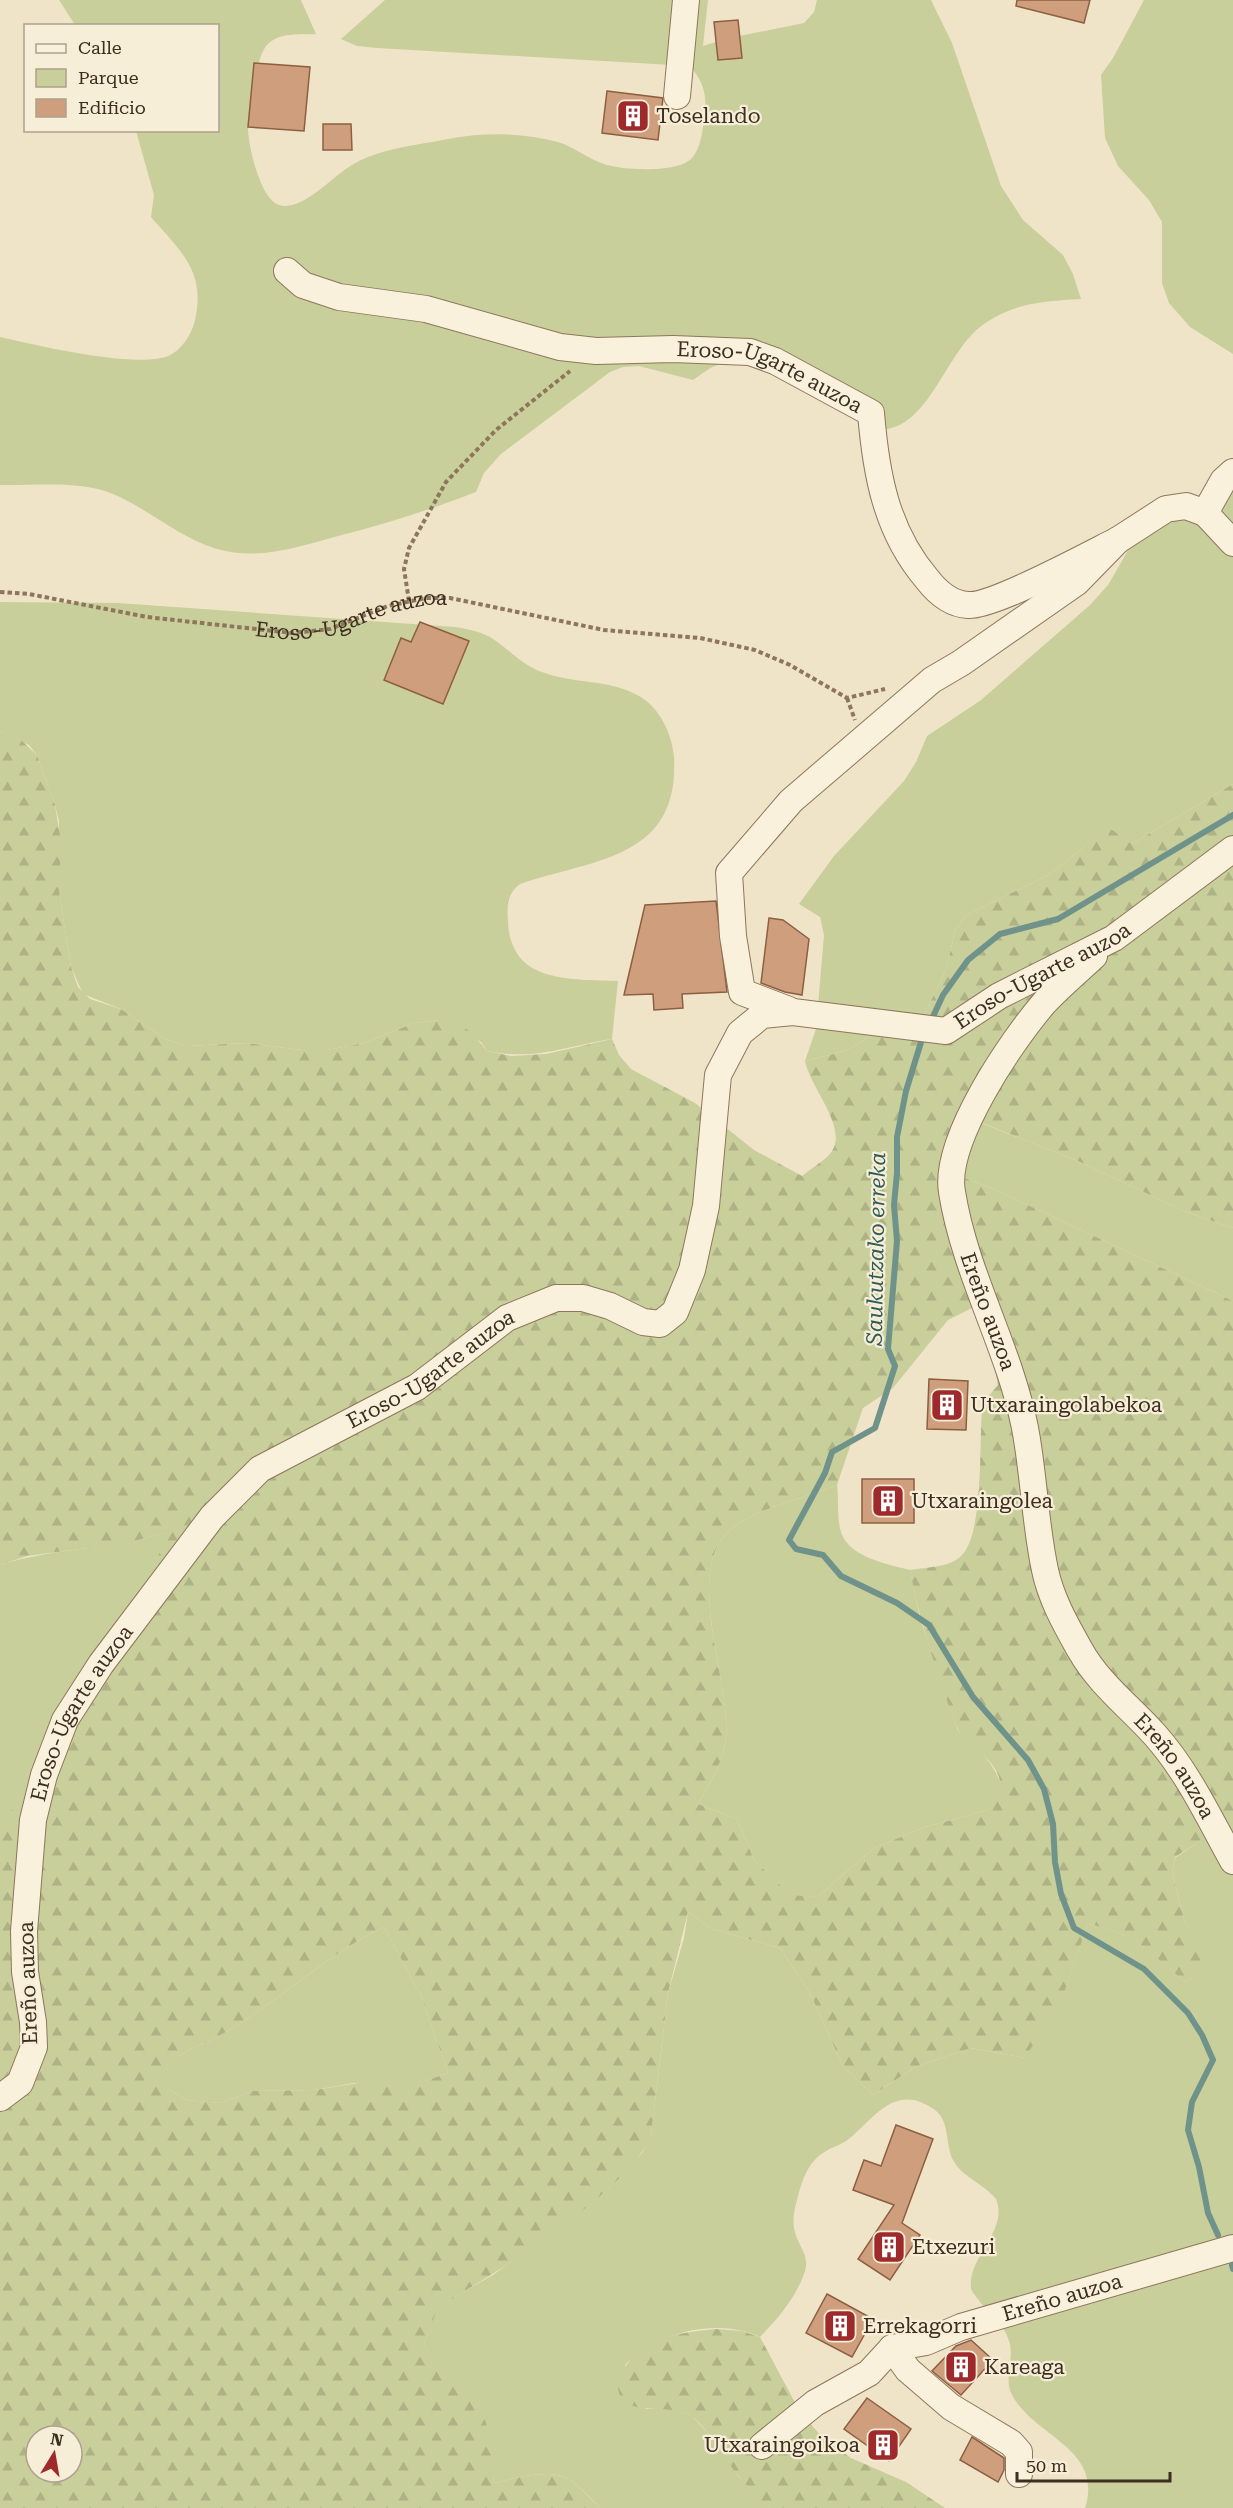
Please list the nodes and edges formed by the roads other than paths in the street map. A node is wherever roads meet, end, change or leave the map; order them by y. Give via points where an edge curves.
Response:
1 (686, 0) edge
2 (677, 96) dead end
3 (287, 271) dead end
4 (1233, 472) edge
5 (1205, 513) junction
6 (1118, 540) junction
7 (1233, 543) edge
8 (1233, 849) edge
9 (1114, 938) junction
10 (794, 1012) junction
11 (33, 1820) joint
12 (1233, 1861) edge
13 (0, 2098) edge
14 (1233, 2248) edge
15 (892, 2348) junction
16 (762, 2446) dead end
17 (1019, 2474) dead end

1 - 2 street
3 - 6 street, Eroso-Ugarte auzoa via 303,285 339,297 426,309 560,346 586,350 750,352 775,361 872,413 876,465 887,512 912,561 940,595 968,605 996,599
4 - 5 street via 1223,481
5 - 6 street, Eroso-Ugarte auzoa via 1186,506 1166,509
5 - 7 street
6 - 10 street, Eroso-Ugarte auzoa via 1077,582 932,680 790,801 729,873 742,992
8 - 9 street, Eroso-Ugarte auzoa
9 - 10 street, Eroso-Ugarte auzoa via 999,996 946,1032
9 - 12 street, Ereño auzoa via 1045,1003 987,1084 952,1165 951,1190 1025,1427 1045,1571 1056,1604 1082,1653 1182,1769
10 - 11 street, Eroso-Ugarte auzoa via 762,1015 740,1033 718,1074 706,1206 692,1270 675,1312 660,1324 643,1322 583,1298 556,1298 507,1318 417,1386 260,1469 212,1516 101,1664 65,1720 44,1775
11 - 13 street, Ereño auzoa via 24,1931 34,2047 20,2083
14 - 15 street, Ereño auzoa via 961,2327 926,2342
15 - 16 street via 869,2373 815,2403
15 - 17 street via 908,2370 951,2407 1011,2443 1018,2452

